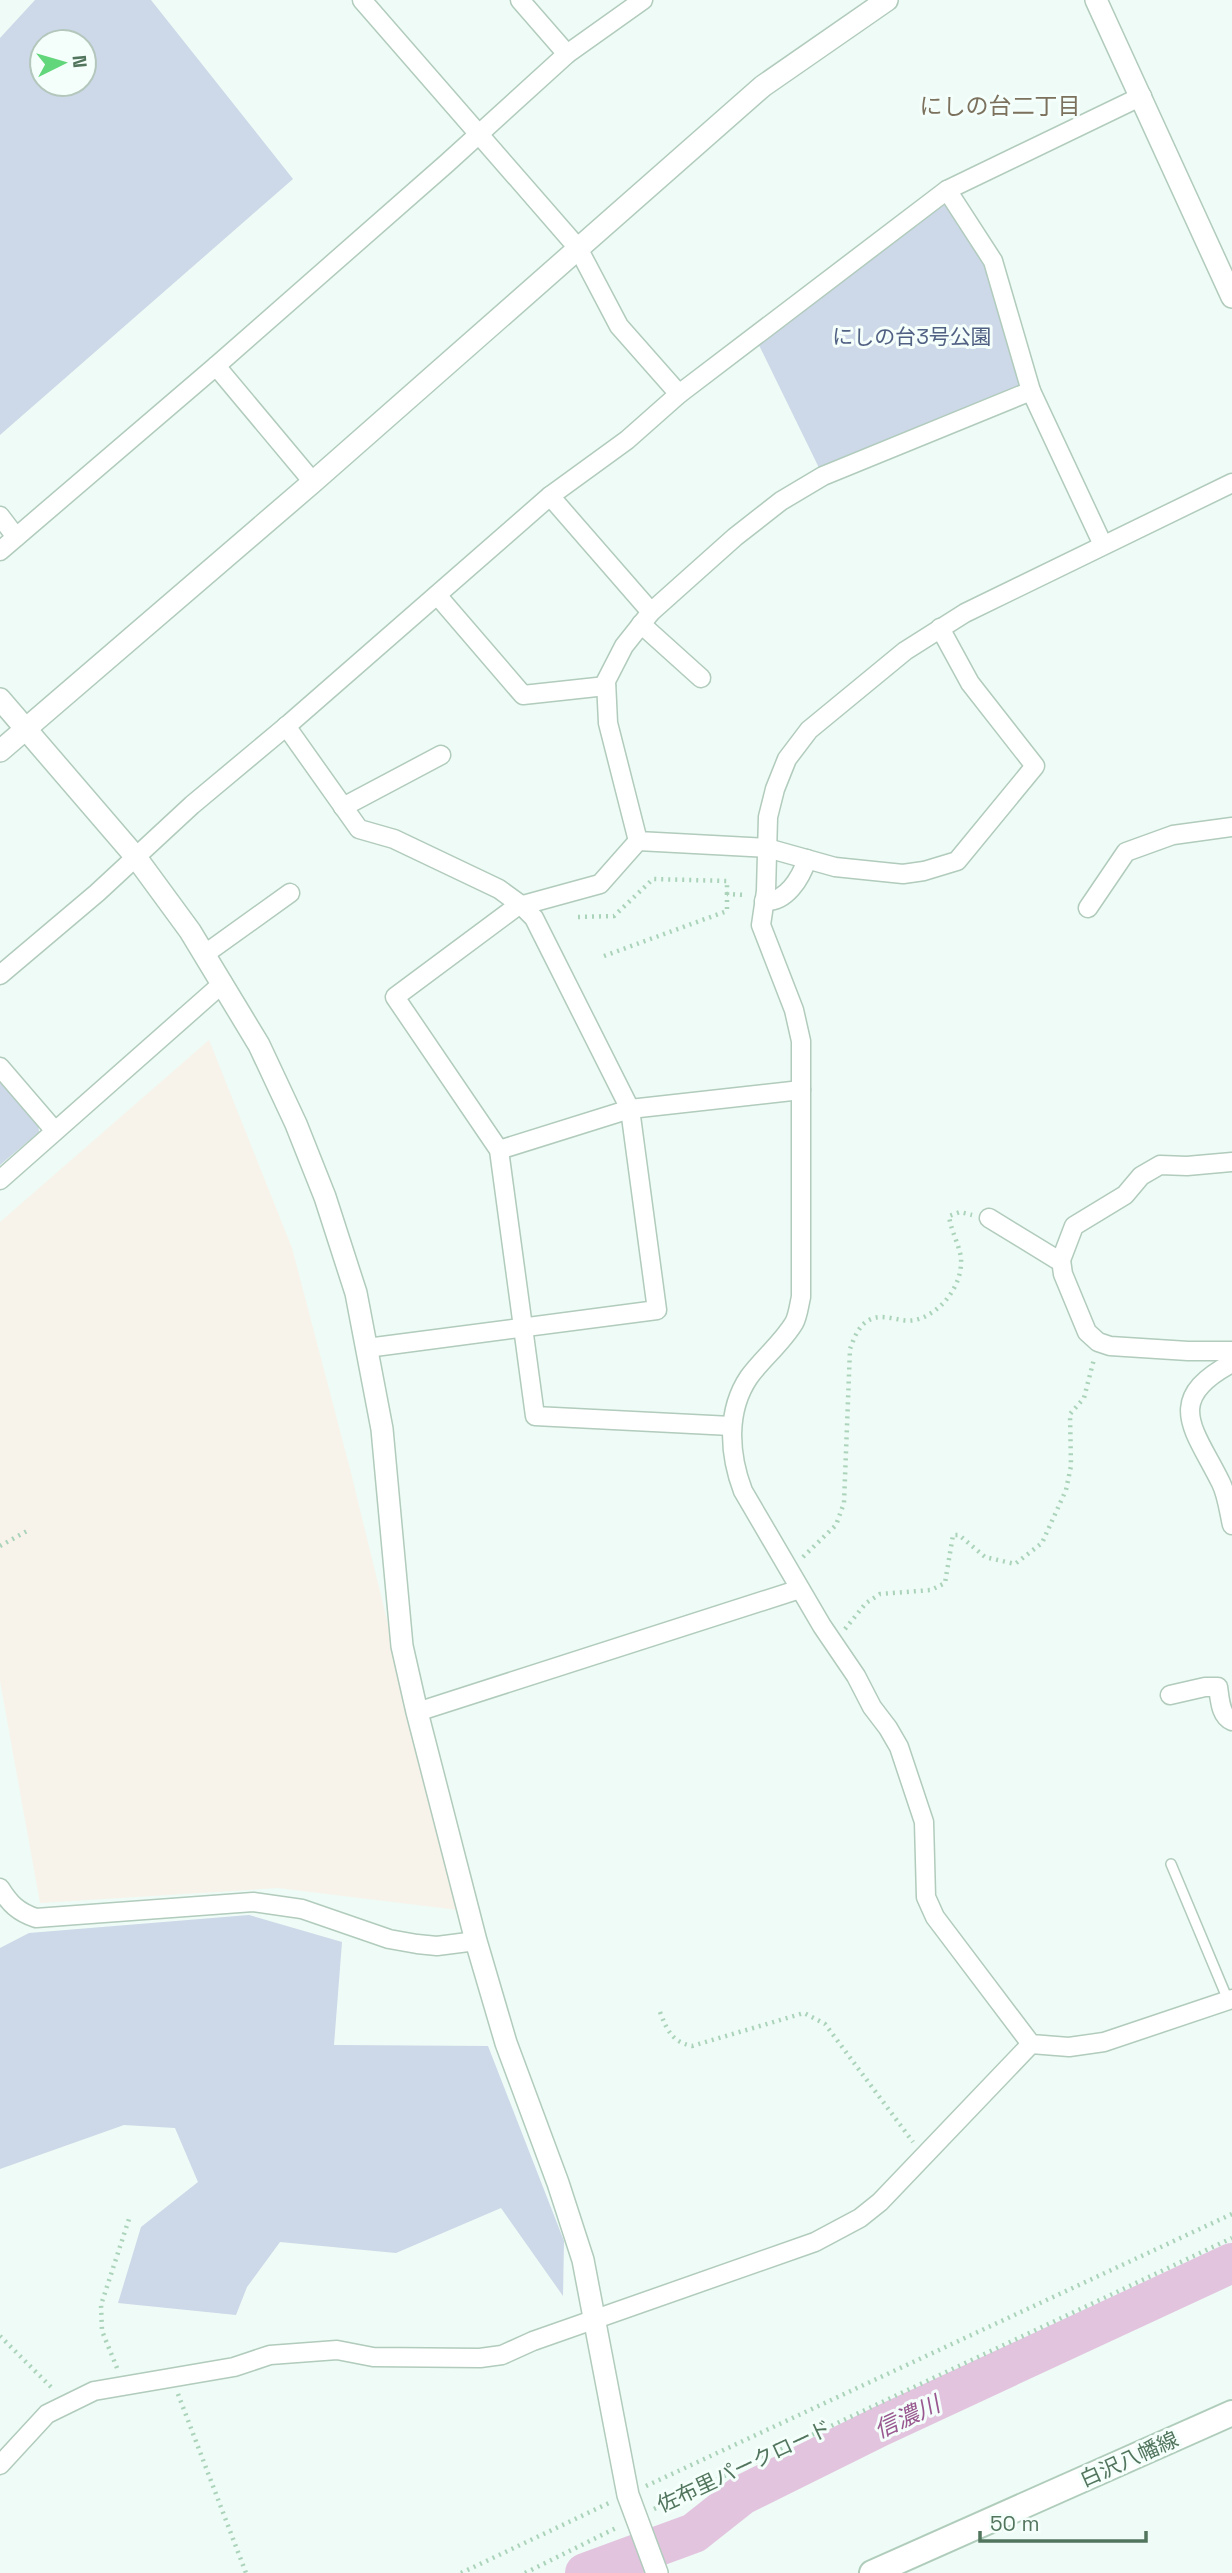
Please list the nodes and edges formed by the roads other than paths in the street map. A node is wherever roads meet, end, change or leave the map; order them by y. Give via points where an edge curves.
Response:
1 (362, 0) edge
2 (520, 0) edge
3 (643, 0) edge
4 (887, 0) edge
5 (1096, 0) edge
6 (566, 54) junction
7 (1142, 96) junction
8 (478, 133) junction
9 (947, 190) junction
10 (578, 248) junction
11 (1231, 291) edge
12 (216, 366) junction
13 (1031, 391) junction
14 (679, 394) junction
15 (313, 482) junction
16 (1232, 483) edge
17 (550, 496) junction
18 (0, 516) edge
19 (16, 537) junction
20 (1103, 545) junction
21 (0, 551) edge
22 (437, 595) junction
23 (646, 618) junction
24 (940, 628) junction
25 (701, 678) dead end
26 (606, 686) junction
27 (0, 699) edge
28 (286, 726) junction
29 (26, 729) junction
30 (0, 751) edge
31 (441, 755) dead end
32 (343, 807) junction
33 (1232, 827) edge
34 (638, 841) junction
35 (767, 848) junction
36 (135, 856) junction
37 (807, 859) junction
38 (290, 893) dead end
39 (765, 898) junction
40 (522, 905) junction
41 (1088, 908) dead end
42 (205, 954) junction
43 (0, 975) edge
44 (223, 983) junction
45 (0, 1067) edge
46 (801, 1090) junction
47 (630, 1109) junction
48 (55, 1130) junction
49 (499, 1150) junction
50 (1232, 1162) edge
51 (0, 1180) edge
52 (989, 1218) road end
53 (1061, 1259) junction
54 (523, 1328) junction
55 (367, 1348) junction
56 (1232, 1351) edge
57 (1232, 1363) edge
58 (731, 1426) junction
59 (1226, 1477) edge
60 (1232, 1525) edge
61 (800, 1589) junction
62 (1170, 1695) dead end
63 (416, 1712) junction
64 (1232, 1721) edge
65 (1171, 1864) dead end
66 (0, 1888) edge
67 (476, 1941) junction
68 (1230, 2000) edge
69 (1031, 2044) junction
70 (596, 2319) junction
71 (1232, 2413) edge
72 (0, 2465) edge
73 (656, 2571) edge
74 (872, 2573) edge

1 - 8 street
2 - 6 street
3 - 6 street
4 - 10 street via 763,86
5 - 7 street
6 - 8 street
7 - 9 street
7 - 11 street
8 - 10 street
8 - 12 street
9 - 13 street via 993,261
9 - 14 street
10 - 14 street via 619,326
10 - 15 street
12 - 15 street
12 - 19 street
13 - 20 street
13 - 23 street via 823,476 735,537
14 - 17 street
15 - 29 street
16 - 20 street
17 - 22 street
17 - 23 street
18 - 19 street
19 - 21 street
20 - 24 street
22 - 26 street via 523,695
22 - 28 street
23 - 25 street
23 - 26 street via 624,646
24 - 35 street via 808,730 787,760 775,789
24 - 37 street via 970,683 1035,766 957,861 903,874 835,867
26 - 34 street via 608,723
27 - 29 street
28 - 32 street
28 - 36 street
29 - 30 street
29 - 36 street
31 - 32 street
32 - 40 street via 359,829 394,839 499,889
33 - 41 street via 1173,835 1126,852
34 - 35 street
34 - 40 street via 600,884
35 - 37 street
35 - 39 street
36 - 42 street
36 - 43 street
37 - 39 street via 784,895 772,902
38 - 42 street
39 - 46 street via 761,925 801,1041
40 - 47 street via 534,918
40 - 49 street via 396,997
42 - 44 street
44 - 48 street
44 - 55 street via 259,1045 325,1197 356,1293
45 - 48 street
46 - 47 street
46 - 58 street via 801,1297 794,1322 736,1399
47 - 49 street
47 - 54 street via 657,1310
48 - 51 street
49 - 54 street
50 - 53 street via 1160,1165 1141,1176 1125,1195 1074,1226
52 - 53 street
53 - 56 street via 1087,1332 1098,1342
54 - 55 street
54 - 58 street via 535,1416
55 - 63 street via 382,1429 402,1646
57 - 59 street via 1204,1380 1194,1392 1190,1409 1201,1449
58 - 61 street via 743,1491
59 - 60 street
61 - 63 street
61 - 69 street via 899,1748 924,1822 926,1897 935,1916
62 - 64 street via 1218,1687 1222,1712
63 - 67 street
65 - 68 lane
66 - 67 street via 10,1904 36,1918 253,1902 302,1909 416,1944
67 - 70 street via 506,2043 583,2260
68 - 69 street via 1104,2042 1069,2048
69 - 70 street via 860,2218 815,2242
70 - 72 street via 502,2355 373,2357 337,2350 305,2351 94,2391 47,2414
70 - 73 street via 628,2494
71 - 74 main road, 白沢八幡線

